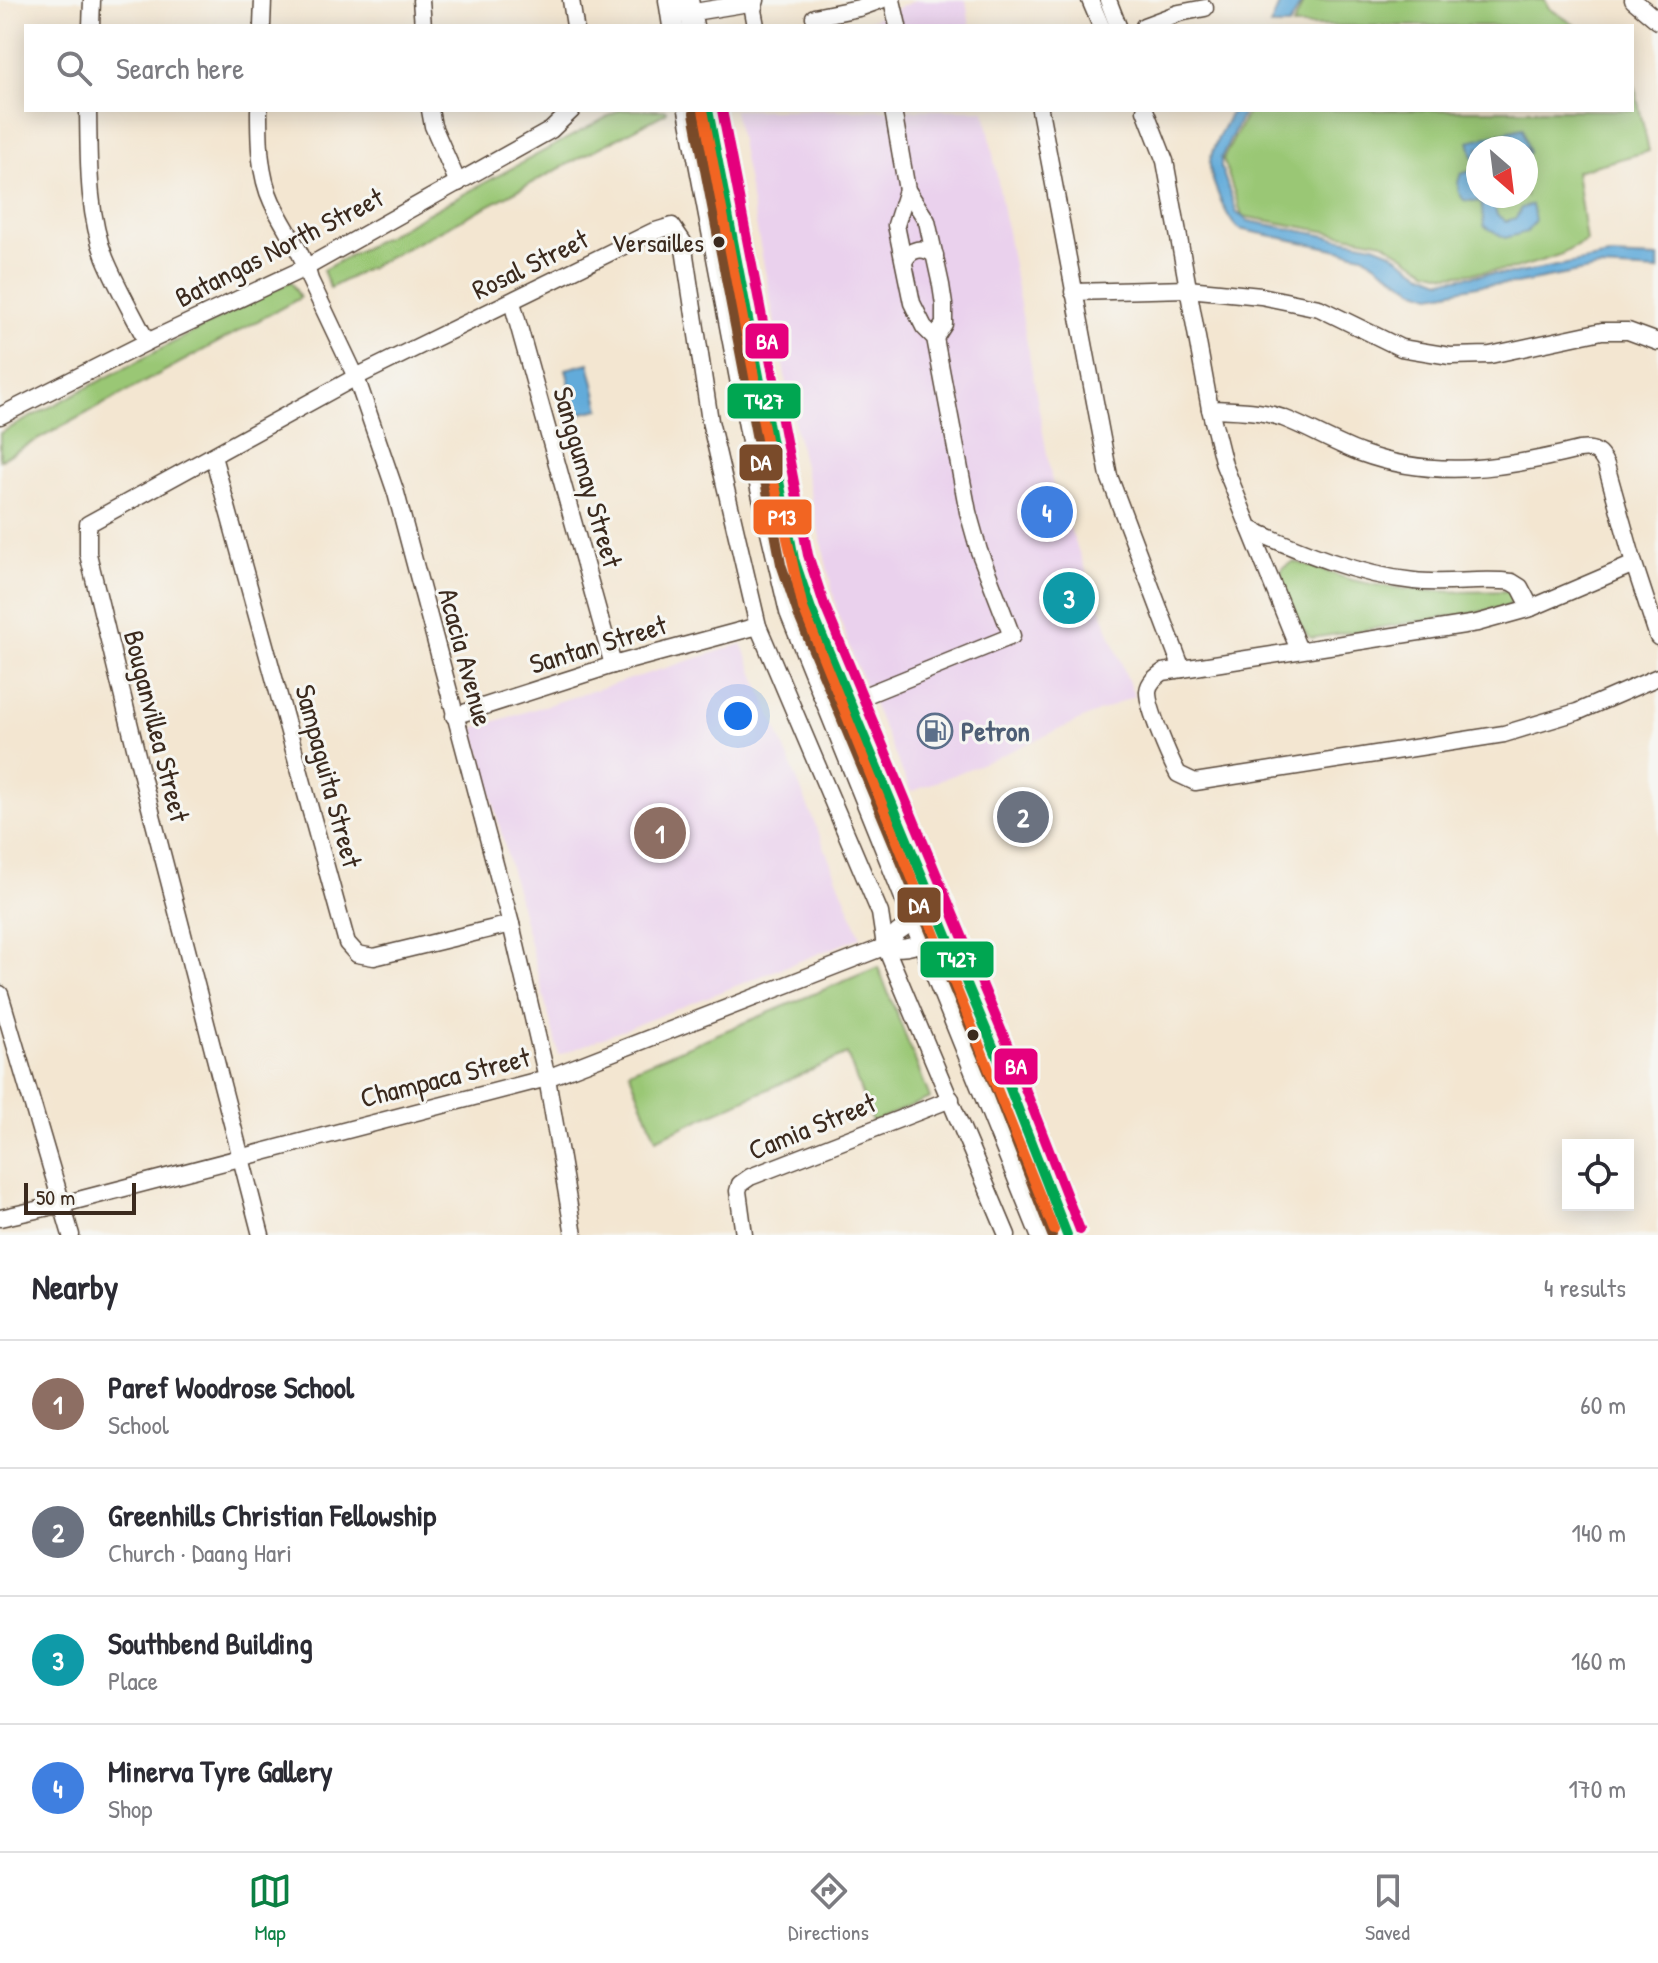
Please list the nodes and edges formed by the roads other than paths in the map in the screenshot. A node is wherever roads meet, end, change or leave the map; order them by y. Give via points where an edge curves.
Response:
1 (92, 0) edge
2 (263, 0) edge
3 (421, 0) edge
4 (571, 0) edge
5 (812, 0) edge
6 (881, 0) edge
7 (892, 0) edge
8 (1090, 0) edge
9 (1108, 0) edge
10 (1633, 0) edge
11 (756, 1) edge
12 (1205, 8) dead end
13 (681, 13) edge
14 (1658, 21) edge
15 (813, 22) edge
16 (91, 24) edge
17 (262, 24) edge
18 (423, 24) edge
19 (575, 24) edge
20 (756, 24) edge
21 (898, 24) edge
22 (1100, 24) edge
23 (1117, 24) edge
24 (1149, 24) edge
25 (88, 112) edge
26 (259, 112) edge
27 (430, 112) edge
28 (570, 112) edge
29 (689, 112) edge
30 (708, 112) edge
31 (893, 112) edge
32 (1040, 112) edge
33 (1146, 112) edge
34 (458, 183) junction
35 (907, 190) junction
36 (936, 262) junction
37 (307, 267) junction
38 (905, 268) junction
39 (1188, 289) junction
40 (1073, 292) junction
41 (512, 302) junction
42 (935, 338) junction
43 (147, 342) junction
44 (1658, 342) edge
45 (356, 377) junction
46 (1210, 409) junction
47 (0, 416) edge
48 (213, 456) junction
49 (1250, 529) junction
50 (1634, 564) junction
51 (1531, 608) junction
52 (758, 626) junction
53 (1658, 637) edge
54 (1299, 650) junction
55 (613, 665) junction
56 (1182, 669) junction
57 (1658, 677) edge
58 (849, 702) junction
59 (454, 716) junction
60 (941, 923) junction
61 (511, 924) junction
62 (903, 939) junction
63 (0, 994) edge
64 (4, 1030) edge
65 (547, 1078) junction
66 (951, 1099) junction
67 (239, 1157) junction
68 (63, 1204) junction
69 (0, 1218) edge
70 (71, 1235) edge
71 (261, 1235) edge
72 (574, 1235) edge
73 (744, 1235) edge
74 (1007, 1235) edge
75 (1041, 1235) edge
76 (1067, 1235) edge

1 - 16 street
2 - 17 street
3 - 18 street
4 - 19 street
5 - 15 street
6 - 15 street
7 - 21 street
8 - 22 street
9 - 23 street
10 - 14 street
11 - 13 street
11 - 20 street
12 - 24 street
25 - 43 street via 96,223 105,257
26 - 37 street, Acacia Avenue via 270,200
27 - 34 street
28 - 34 street, Batangas North Street via 551,130
29 - 62 main road via 761,489 790,612
30 - 58 main road via 794,559
31 - 35 street
32 - 40 street
33 - 39 street via 1165,161
34 - 37 street, Batangas North Street
35 - 36 street via 927,221
35 - 38 street via 896,225
36 - 38 street via 917,249 907,256
36 - 38 street via 935,275 924,281 918,282
36 - 42 street via 944,324
37 - 43 street, Batangas North Street
37 - 45 street, Acacia Avenue
38 - 42 street via 912,303
39 - 40 street
39 - 44 street via 1319,308 1401,348 1450,356 1490,355 1602,331 1628,331
39 - 46 street
40 - 56 street via 1109,476
41 - 45 street, Rosal Street
41 - 52 street, Rosal Street via 672,226 683,242 710,421
41 - 55 street, Sanggumay Street
42 - 58 street via 968,512 1012,636
43 - 47 street, Batangas North Street
45 - 48 street, Bouganvillea Street
45 - 59 street, Acacia Avenue via 396,493
46 - 49 street via 1224,465
46 - 50 street via 1282,418 1364,454 1405,465 1489,469 1590,449 1606,465
48 - 61 street, Sampaguita Street via 347,943 357,954 374,957
48 - 67 street, Bouganvillea Street via 88,524 88,554
49 - 51 street via 1390,578 1512,582
49 - 54 street
50 - 51 street
50 - 53 street
51 - 54 street via 1477,623
52 - 55 street, Santan Street
52 - 62 street, Rosal Street via 880,913
54 - 56 street
55 - 59 street, Santan Street
56 - 57 street via 1163,672 1148,689 1178,774 1195,782 1504,734 1565,716
58 - 60 main road
59 - 61 street, Acacia Avenue
60 - 62 street, Champaca Street
60 - 76 main road
61 - 65 street, Acacia Avenue
62 - 65 street, Champaca Street
62 - 66 street, Rosal Street
62 - 75 main road
63 - 64 street
64 - 68 street
65 - 67 street, Champaca Street
65 - 72 street, Acacia Avenue
66 - 73 street, Camia Street via 750,1177 738,1191
66 - 74 street, Rosal Street
67 - 68 street, Champaca Street
67 - 71 street, Bouganvillea Street
68 - 69 street, Champaca Street
68 - 70 street

